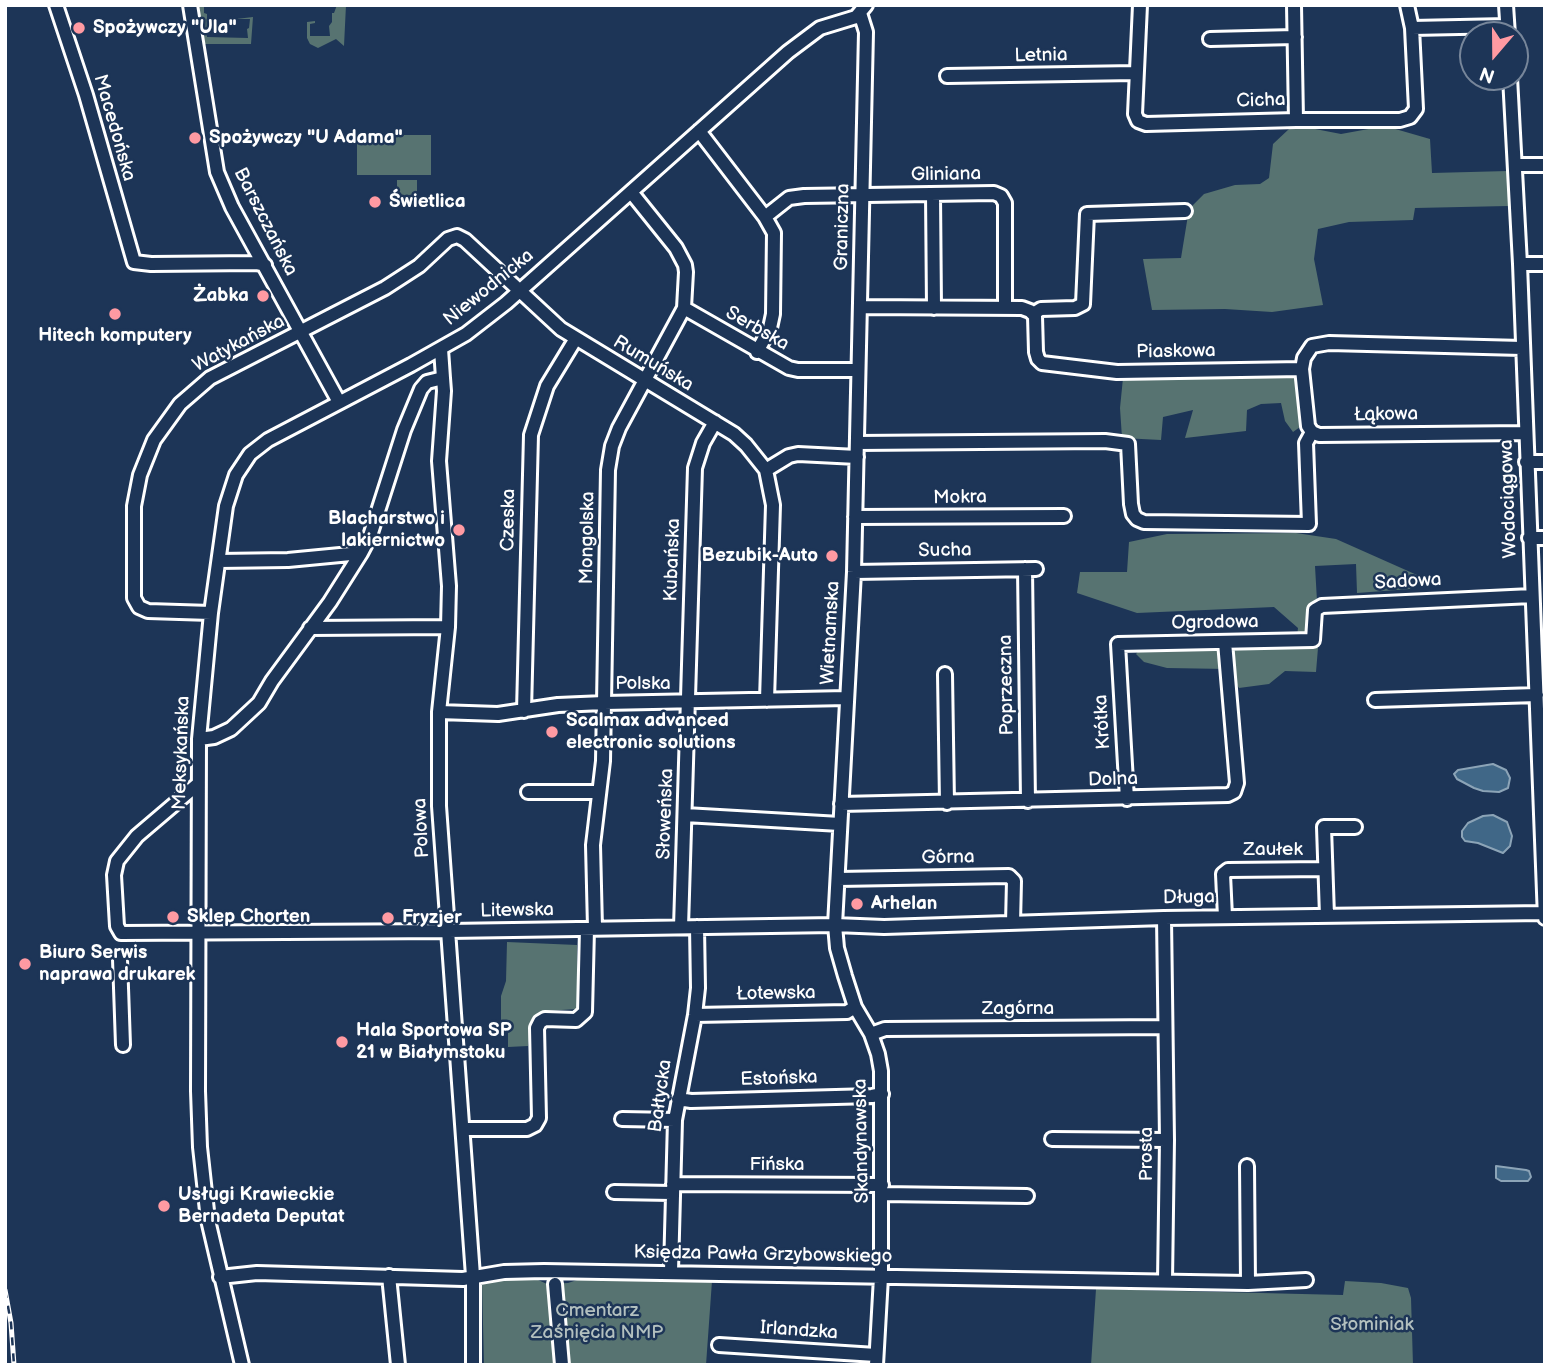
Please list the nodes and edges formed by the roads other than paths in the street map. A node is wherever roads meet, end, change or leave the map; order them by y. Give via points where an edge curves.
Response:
1 (56, 5) edge
2 (190, 5) edge
3 (1140, 5) edge
4 (1294, 5) edge
5 (1407, 5) edge
6 (863, 9) edge
7 (1412, 28) junction
8 (1459, 29) edge
9 (1295, 37) junction
10 (1210, 39) dead end
11 (1136, 73) junction
12 (947, 76) dead end
13 (1511, 91) edge
14 (1296, 120) junction
15 (699, 131) junction
16 (1516, 165) junction
17 (1545, 165) edge
18 (631, 192) junction
19 (933, 194) junction
20 (863, 195) junction
21 (1185, 211) dead end
22 (765, 217) junction
23 (1520, 264) junction
24 (1545, 264) edge
25 (265, 265) junction
26 (520, 290) junction
27 (860, 307) junction
28 (934, 307) junction
29 (1005, 307) junction
30 (684, 308) junction
31 (1033, 314) junction
32 (301, 332) junction
33 (575, 340) junction
34 (1522, 348) junction
35 (440, 349) junction
36 (757, 352) junction
37 (1302, 369) junction
38 (858, 370) junction
39 (443, 378) junction
40 (645, 382) junction
41 (339, 402) junction
42 (715, 422) junction
43 (1312, 432) junction
44 (1525, 433) junction
45 (857, 443) junction
46 (857, 457) junction
47 (1526, 462) junction
48 (1545, 462) edge
49 (765, 470) junction
50 (1064, 516) dead end
51 (855, 517) junction
52 (1529, 538) junction
53 (1545, 538) edge
54 (361, 554) junction
55 (219, 561) junction
56 (1031, 569) joint
57 (854, 572) junction
58 (1532, 596) junction
59 (211, 612) junction
60 (448, 627) junction
61 (310, 628) junction
62 (1313, 640) joint
63 (1226, 642) junction
64 (1118, 644) joint
65 (945, 674) dead end
66 (1537, 695) junction
67 (847, 698) junction
68 (767, 700) junction
69 (1375, 700) dead end
70 (604, 703) junction
71 (688, 703) junction
72 (524, 711) junction
73 (439, 712) junction
74 (200, 739) junction
75 (198, 783) junction
76 (528, 792) dead end
77 (598, 792) junction
78 (1127, 799) junction
79 (1028, 801) junction
80 (947, 803) junction
81 (841, 804) junction
82 (685, 815) junction
83 (840, 824) junction
84 (1355, 827) dead end
85 (1325, 869) junction
86 (838, 879) junction
87 (1544, 913) edge
88 (1326, 916) junction
89 (1224, 917) junction
90 (1164, 918) junction
91 (1545, 919) edge
92 (1013, 923) junction
93 (835, 925) junction
94 (681, 927) junction
95 (697, 927) junction
96 (591, 928) junction
97 (449, 931) junction
98 (199, 933) junction
99 (120, 959) dead end
100 (855, 1007) junction
101 (695, 1015) junction
102 (1166, 1027) junction
103 (871, 1034) junction
104 (123, 1045) dead end
105 (882, 1094) junction
106 (678, 1099) junction
107 (622, 1119) dead end
108 (675, 1120) junction
109 (463, 1129) junction
110 (1052, 1139) dead end
111 (1167, 1140) junction
112 (1247, 1166) dead end
113 (673, 1188) junction
114 (882, 1189) junction
115 (614, 1192) dead end
116 (1027, 1196) dead end
117 (671, 1271) junction
118 (389, 1276) junction
119 (473, 1276) junction
120 (220, 1277) junction
121 (881, 1277) junction
122 (1306, 1280) dead end
123 (1165, 1281) junction
124 (1248, 1283) junction
125 (555, 1284) dead end
126 (719, 1345) dead end
127 (876, 1360) edge
128 (242, 1365) edge
129 (398, 1365) edge
130 (473, 1365) edge
131 (562, 1365) edge

1 - 25 street, Macedońska via 134,262
2 - 25 street, Barszczańska via 217,172
3 - 11 street, Cicha
4 - 9 street
5 - 7 street
6 - 15 street, Niewodnicka via 852,19 814,32
6 - 20 street, Graniczna
7 - 8 street
7 - 14 street, Cicha via 1416,109 1410,117
9 - 10 street
9 - 14 street
11 - 12 street, Letnia
11 - 14 street, Cicha via 1135,114 1146,124
13 - 16 street, Wodociągowa
15 - 18 street, Niewodnicka
15 - 22 street
16 - 17 street
16 - 23 street, Wodociągowa
18 - 26 street, Niewodnicka
18 - 30 street via 681,256 686,272
19 - 20 street, Gliniana
19 - 28 street
19 - 29 street, Gliniana via 1001,196 1005,203
20 - 22 street, Gliniana via 789,198
20 - 27 street, Graniczna
21 - 31 street via 1087,214 1083,304
22 - 36 street via 775,245 773,314
23 - 24 street
23 - 34 street, Wodociągowa
25 - 32 street, Barszczańska
26 - 32 street, Watykańska via 457,236 405,276
26 - 33 street, Rumuńska
26 - 35 street, Niewodnicka
27 - 28 street
27 - 38 street, Graniczna
28 - 29 street
29 - 31 street
30 - 36 street, Serbska
30 - 40 street, Mongolska
31 - 37 street, Piaskowa via 1038,359 1050,365 1115,372
32 - 41 street, Barszczańska
32 - 59 street, Watykańska via 194,390 154,440 143,466 134,506 134,598 148,611
33 - 40 street, Rumuńska
33 - 72 street, Czeska via 547,386 531,435
34 - 37 street via 1329,343 1312,346
34 - 44 street, Wodociągowa
35 - 39 street, Niewodnicka
35 - 41 street, Meksykańska
36 - 38 street, Serbska via 798,370
37 - 43 street
38 - 45 street, Graniczna
39 - 54 street via 427,382 421,389
39 - 60 street, Polowa via 439,461
40 - 42 street, Rumuńska
40 - 70 street, Mongolska via 619,428 608,470
41 - 55 street, Meksykańska via 258,446 243,464 229,495
42 - 49 street, Rumuńska via 746,444
42 - 71 street, Kubańska via 695,468
43 - 44 street, Łąkowa
43 - 45 street via 1306,443 1309,524 1137,519 1131,504 1128,444
44 - 47 street, Wodociągowa
45 - 46 street, Wietnamska
46 - 49 street via 798,454
46 - 51 street, Wietnamska
47 - 48 street
47 - 52 street, Wodociągowa
49 - 68 street, Rumuńska via 773,505
50 - 51 street, Mokra
51 - 57 street, Wietnamska
52 - 53 street
52 - 58 street, Wodociągowa
54 - 55 street
54 - 61 street
55 - 59 street, Meksykańska
56 - 57 street, Sucha
56 - 79 street, Poprzeczna
57 - 67 street, Wietnamska
58 - 62 street, Sadowa via 1322,606 1315,611
58 - 66 street, Wodociągowa
59 - 74 street, Meksykańska
60 - 61 street
60 - 73 street, Polowa
61 - 74 street via 246,718 232,729
62 - 63 street, Ogrodowa
63 - 64 street, Ogrodowa
63 - 78 street, Dolna via 1234,792
64 - 78 street, Krótka
65 - 80 street
66 - 69 street
66 - 87 street, Wodociągowa
67 - 68 street, Polska
67 - 81 street, Wietnamska
68 - 71 street, Polska
70 - 71 street, Polska
70 - 72 street, Polska
70 - 77 street, Mongolska
71 - 82 street, Słoweńska
72 - 73 street, Polska
73 - 97 street, Polowa via 439,806
74 - 75 street, Meksykańska
75 - 98 street, Meksykańska
75 - 98 street, Litewska via 137,836 117,861 114,875 121,933
76 - 77 street
77 - 96 street, Mongolska
78 - 79 street, Dolna
79 - 80 street, Dolna
80 - 81 street, Dolna
81 - 83 street, Wietnamska
82 - 83 street
82 - 94 street, Słoweńska
83 - 86 street, Wietnamska
84 - 85 street via 1324,827
85 - 88 street
85 - 89 street, Zaułek via 1228,870 1223,874
86 - 92 street, Górna via 1009,876 1014,881
86 - 93 street, Wietnamska
87 - 88 street, Długa
87 - 91 street, Wodociągowa
88 - 89 street, Długa
89 - 90 street, Długa
90 - 92 street, Długa
90 - 102 street, Prosta
92 - 93 street, Długa
93 - 95 street, Litewska
93 - 100 street, Skandynawska
94 - 95 street, Litewska
94 - 96 street, Litewska
95 - 101 street, Bałtycka
96 - 97 street, Litewska
96 - 109 street, Mongolska via 585,1012 576,1020 545,1019 537,1028 539,1118 535,1125 527,1129
97 - 98 street, Litewska
97 - 109 street, Polowa
98 - 120 street, Meksykańska via 200,1147
99 - 104 street
100 - 101 street, Łotewska via 847,1012
100 - 103 street, Skandynawska
101 - 106 street, Bałtycka
102 - 103 street, Zagórna via 885,1029
102 - 111 street, Prosta
103 - 105 street, Skandynawska
105 - 106 street, Estońska
105 - 114 street, Skandynawska
106 - 108 street, Bałtycka
107 - 108 street
108 - 113 street, Bałtycka
109 - 119 street, Polowa
110 - 111 street
111 - 123 street, Prosta
112 - 124 street
113 - 114 street, Fińska
113 - 115 street, Fińska
113 - 117 street, Bałtycka
114 - 116 street, Fińska
114 - 121 street, Skandynawska
117 - 119 street, Księdza Pawła Grzybowskiego via 517,1271
117 - 121 street, Księdza Pawła Grzybowskiego
118 - 119 street, Księdza Pawła Grzybowskiego
118 - 120 street, Księdza Pawła Grzybowskiego via 257,1273
118 - 129 street
119 - 130 street, Polowa
120 - 128 street, Meksykańska
121 - 123 street, Księdza Pawła Grzybowskiego
121 - 127 street, Skandynawska
122 - 124 street, Księdza Pawła Grzybowskiego
123 - 124 street, Księdza Pawła Grzybowskiego
125 - 131 street
126 - 127 street, Irlandzka

